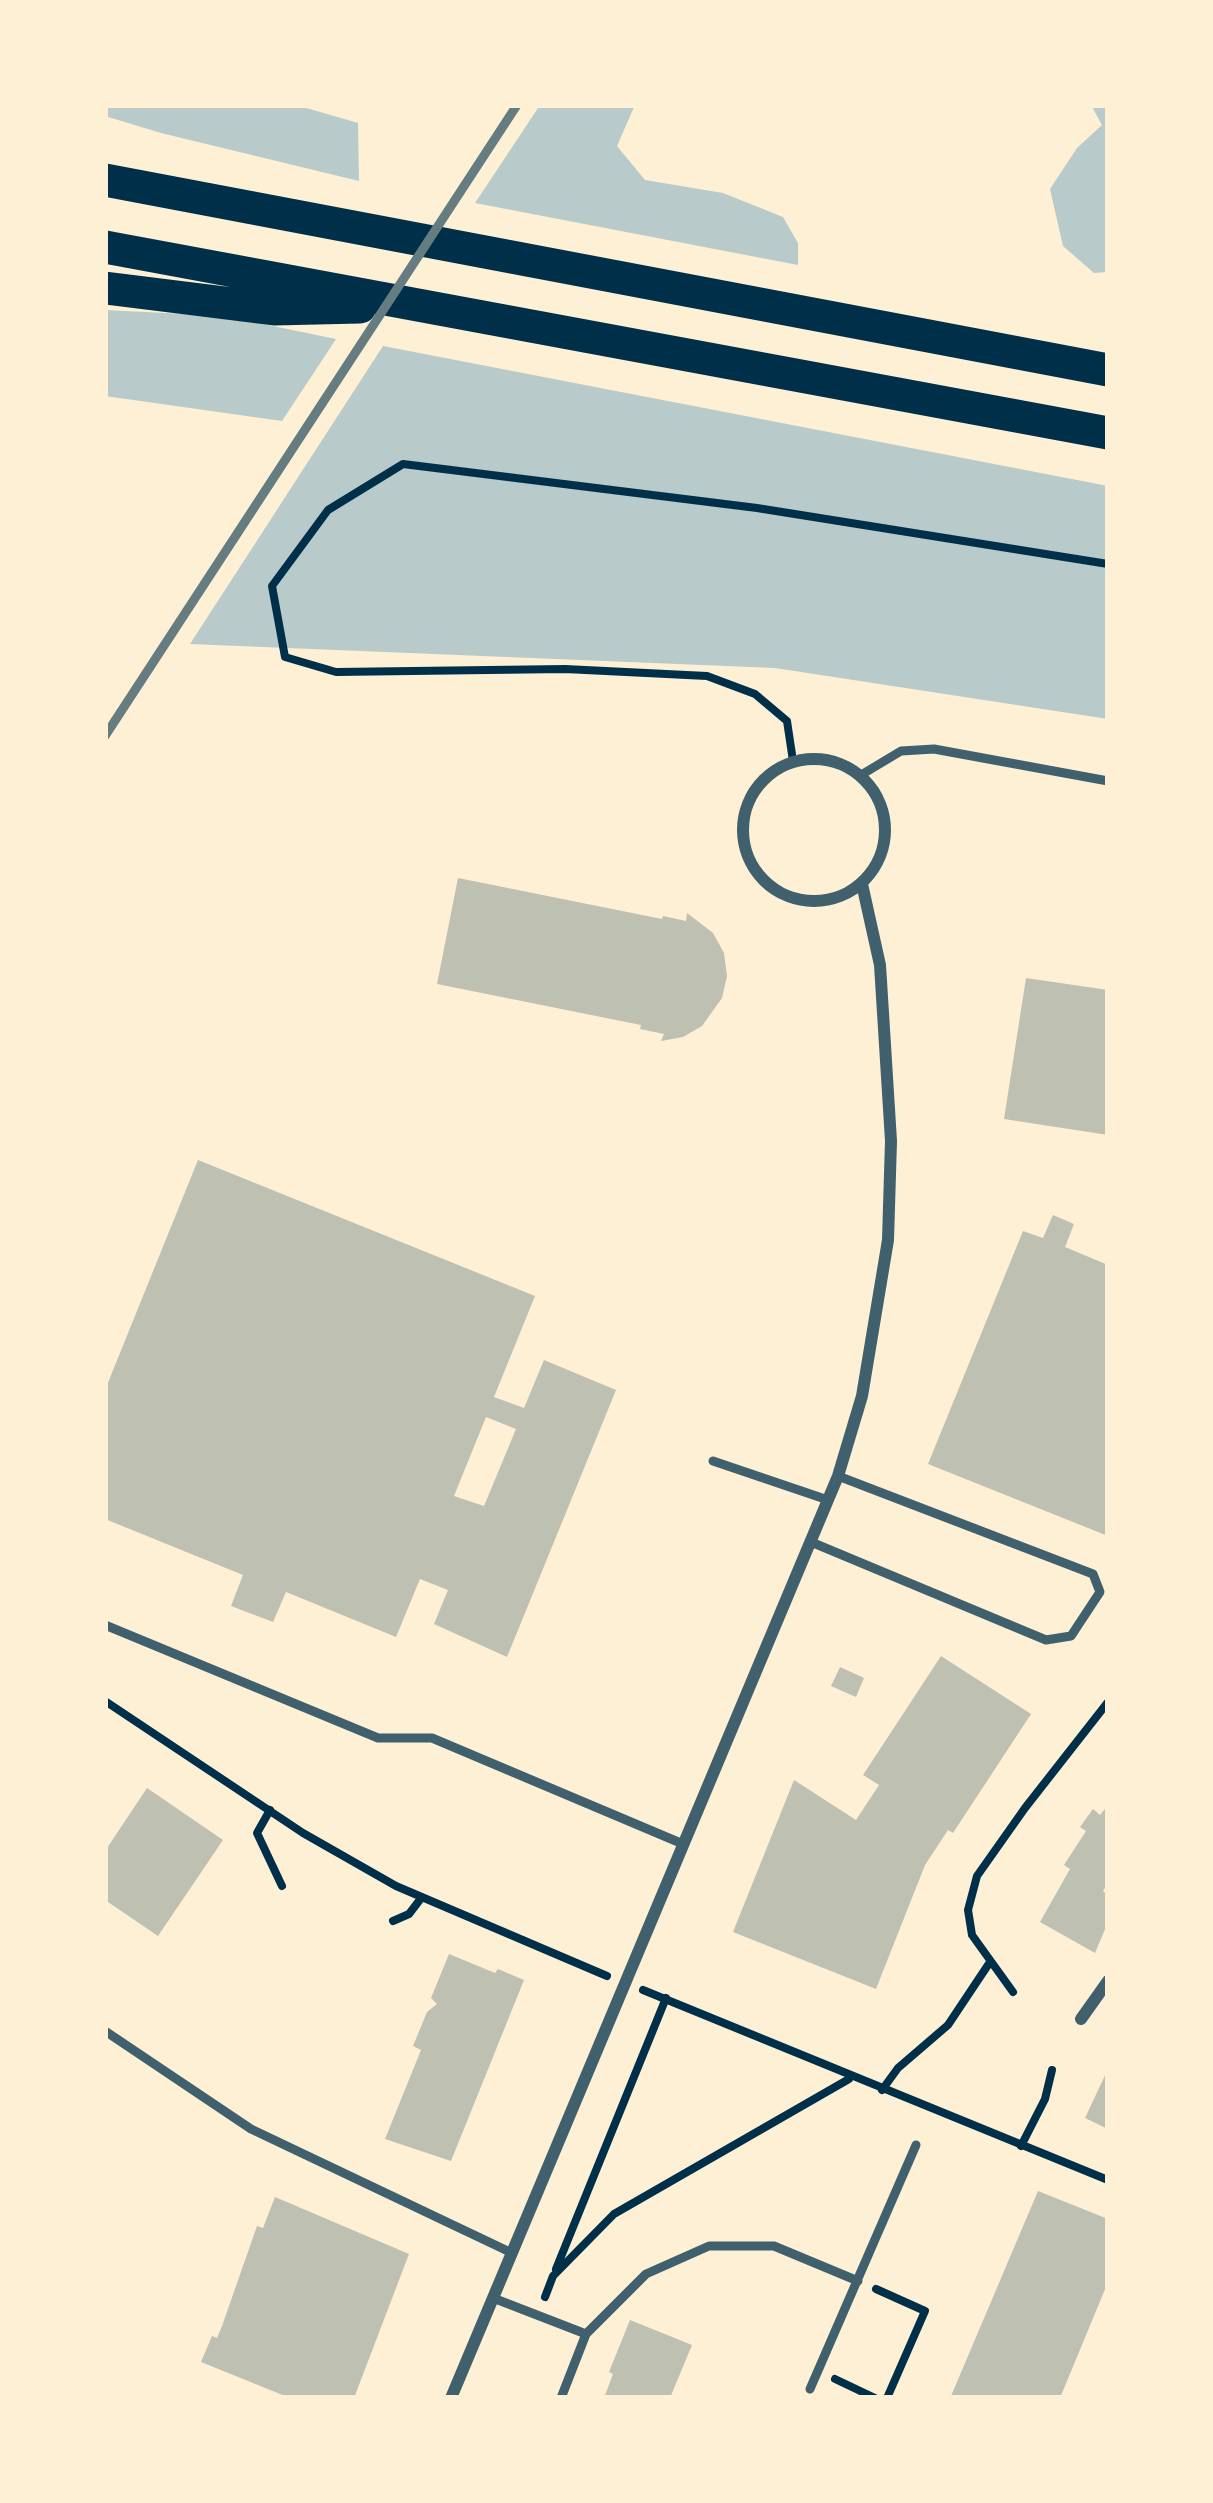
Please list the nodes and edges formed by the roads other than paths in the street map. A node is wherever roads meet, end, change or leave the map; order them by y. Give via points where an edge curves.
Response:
1 (105, 180) edge
2 (105, 247) edge
3 (105, 288) edge
4 (429, 304) junction
5 (1108, 370) edge
6 (1108, 433) edge
7 (860, 775) junction
8 (1108, 781) edge
9 (862, 884) junction
10 (713, 1461) dead end
11 (838, 1476) junction
12 (829, 1500) junction
13 (811, 1542) junction
14 (105, 1625) edge
15 (683, 1844) junction
16 (1108, 1981) edge
17 (1081, 2019) dead end
18 (105, 2031) edge
19 (916, 2145) dead end
20 (512, 2253) junction
21 (858, 2281) junction
22 (493, 2298) junction
23 (586, 2334) junction
24 (810, 2389) dead end
25 (451, 2398) edge
26 (561, 2398) edge

1 - 5 highway
2 - 4 highway
3 - 4 highway via 274,309
4 - 6 highway
7 - 8 lane via 901,751 934,749
7 - 9 street via 879,799 886,829 880,859
7 - 9 street via 816,758 770,772 743,816 743,842 765,883 802,902 844,896
9 - 11 street via 880,965 888,1240 862,1396
10 - 12 lane
11 - 12 street
11 - 13 lane via 1093,1574 1100,1592 1072,1636 1046,1640
12 - 13 street
13 - 15 street
14 - 15 lane via 378,1738 432,1738
15 - 20 street
16 - 17 street
18 - 20 lane via 251,2128
19 - 21 lane
20 - 22 street
21 - 23 lane via 774,2246 709,2246 646,2274
21 - 24 lane
22 - 23 lane
22 - 25 street
23 - 26 lane

